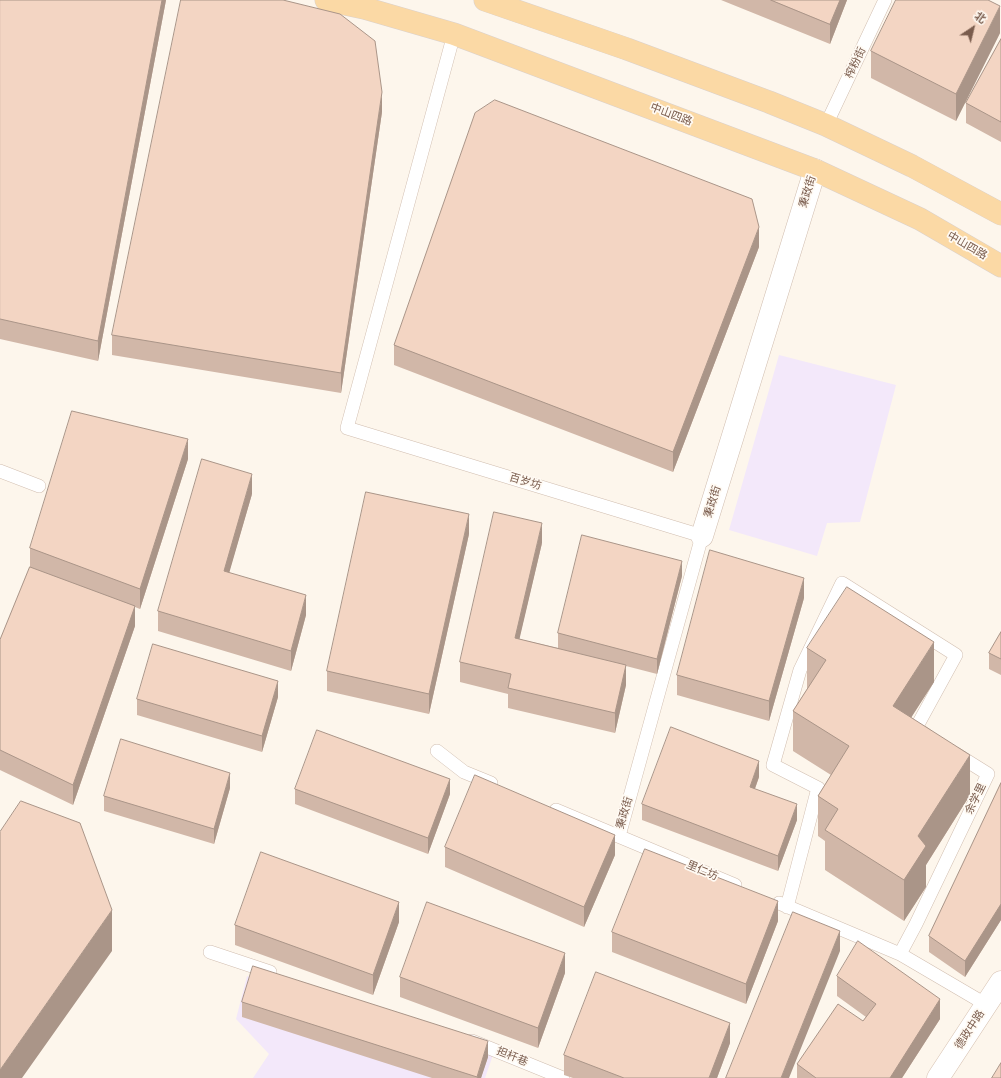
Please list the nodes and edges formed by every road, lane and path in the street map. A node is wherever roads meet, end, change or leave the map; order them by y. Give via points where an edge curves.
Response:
1 (326, 0) edge
2 (485, 0) edge
3 (885, 0) edge
4 (365, 3) edge
5 (454, 34) junction
6 (826, 125) junction
7 (815, 170) junction
8 (1001, 214) edge
9 (1001, 266) edge
10 (0, 471) edge
11 (38, 486) dead end
12 (702, 536) junction
13 (437, 751) dead end
14 (501, 787) edge
15 (545, 805) edge
16 (619, 836) junction
17 (744, 888) edge
18 (766, 898) edge
19 (787, 907) junction
20 (210, 952) dead end
21 (900, 954) junction
22 (279, 975) edge
23 (1001, 982) edge
24 (987, 1005) junction
25 (459, 1036) edge
26 (563, 1078) edge
27 (938, 1078) edge

1 - 4 main road, 中山四路
2 - 6 main road via 627,49
3 - 6 lane, 榨粉街
4 - 5 main road, 中山四路
5 - 7 main road, 中山四路
5 - 12 lane, 百岁坊 via 347,428
6 - 8 main road via 912,166
7 - 9 main road, 中山四路 via 920,219
7 - 12 street, 秉政街
10 - 11 lane
12 - 16 lane, 秉政街
13 - 14 lane via 464,772
15 - 16 lane, 里仁坊
16 - 17 lane, 里仁坊
18 - 19 lane
19 - 21 lane
19 - 21 lane, 余学里 via 818,788 772,766 800,670 842,583 956,656 916,728 988,774
20 - 22 lane
21 - 24 lane
23 - 24 street, 德政中路
24 - 27 street, 德政中路
25 - 26 lane, 担杆巷

